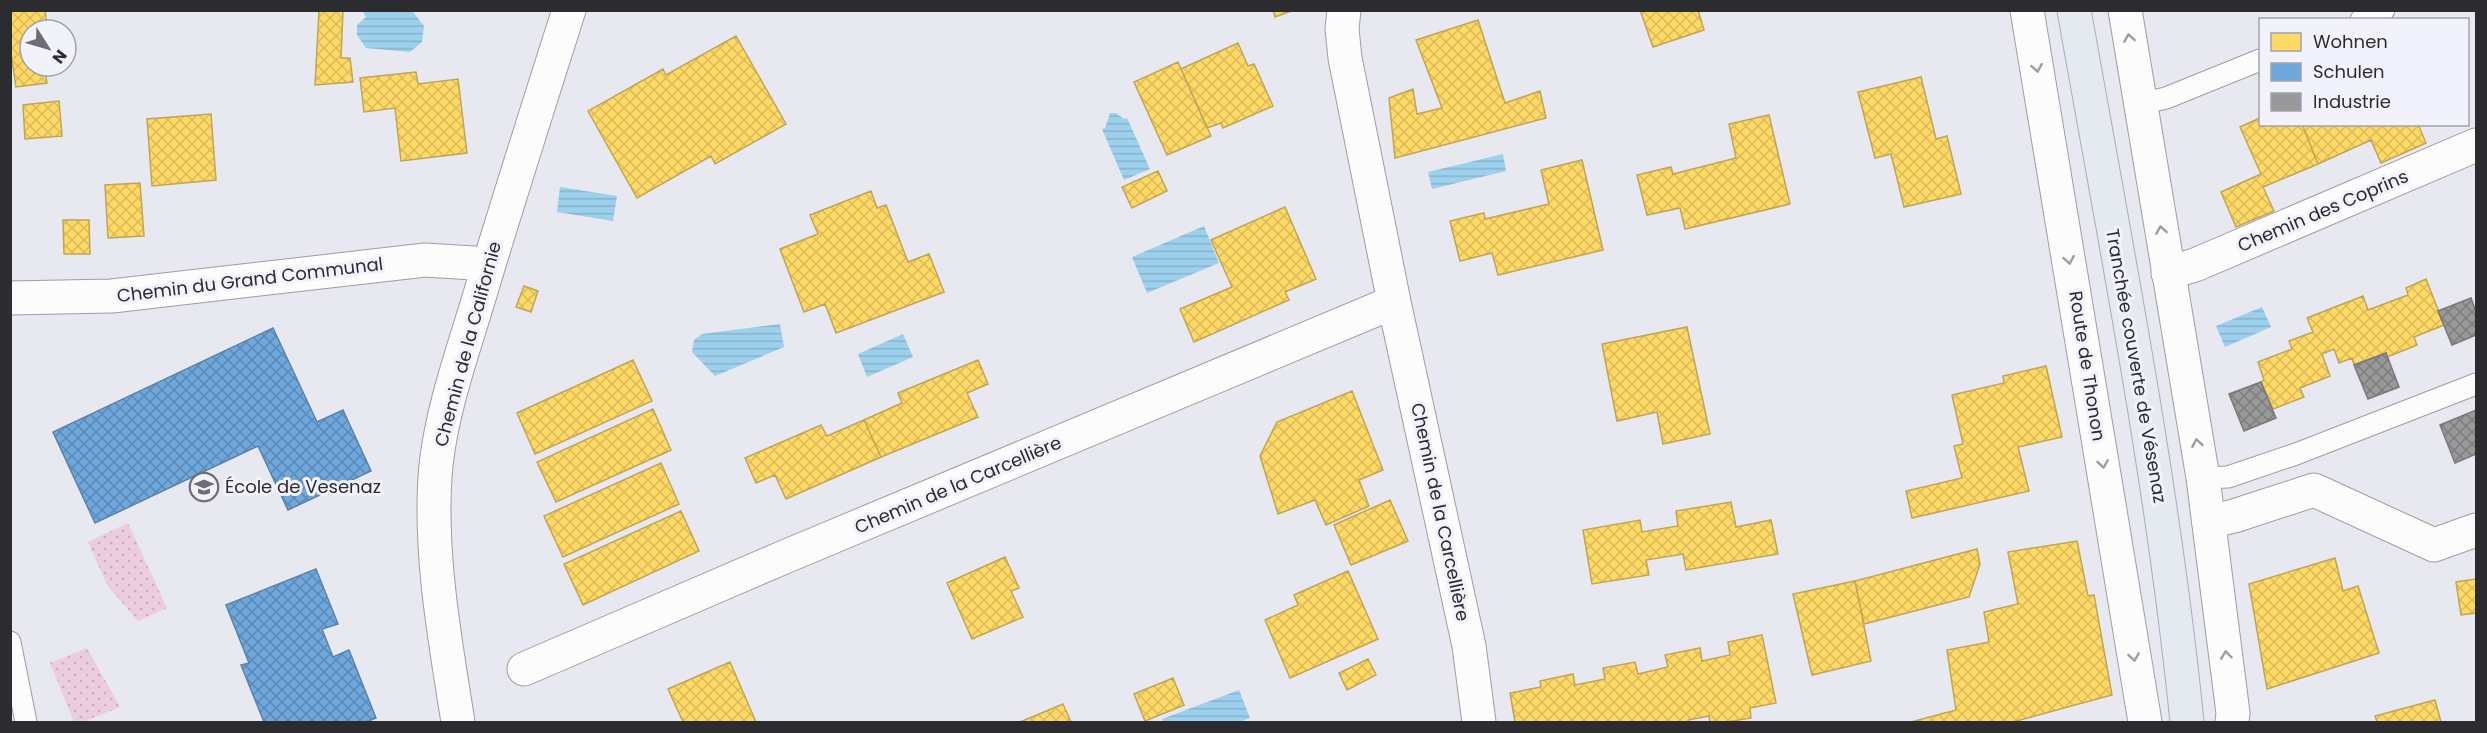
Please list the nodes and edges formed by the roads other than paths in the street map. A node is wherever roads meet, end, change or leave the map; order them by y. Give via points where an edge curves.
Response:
1 (569, 10) edge
2 (1344, 10) edge
3 (2027, 10) edge
4 (2074, 10) edge
5 (2125, 10) edge
6 (2384, 10) edge
7 (2366, 18) edge
8 (2259, 60) edge
9 (2139, 104) junction
10 (2476, 145) edge
11 (489, 264) junction
12 (2168, 273) junction
13 (10, 298) edge
14 (1394, 302) junction
15 (2476, 384) edge
16 (2203, 478) junction
17 (2209, 522) junction
18 (2476, 530) edge
19 (10, 642) edge
20 (524, 669) dead end
21 (26, 723) edge
22 (458, 723) edge
23 (1479, 723) edge
24 (2145, 723) edge
25 (2187, 723) edge
26 (2232, 723) edge

1 - 11 street, Chemin de la Californie
2 - 14 street, Chemin de la Carcellière via 1346,58
3 -> 24 street, Route de Thonon
4 - 25 main road, Tranchée couverte de Vésenaz via 2156,481
9 -> 5 street
6 - 7 lane
8 - 9 lane via 2166,98
12 -> 9 street
10 - 12 street, Chemin des Coprins
11 - 13 street, Chemin du Grand Communal via 425,260 112,296
11 - 22 street, Chemin de la Californie via 436,463 439,577
16 -> 12 street
14 - 20 street, Chemin de la Carcellière
14 - 23 street, Chemin de la Carcellière via 1469,646
15 - 16 lane via 2228,477
16 - 17 street
17 - 18 street via 2314,490 2434,545
26 -> 17 street
19 - 21 lane

